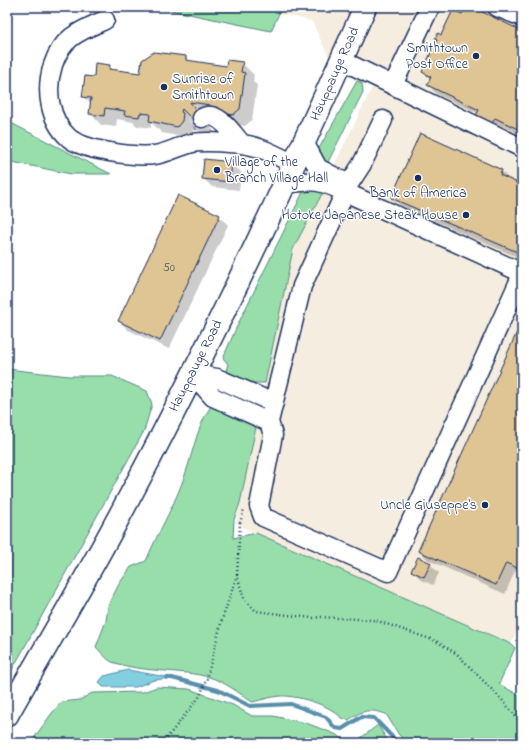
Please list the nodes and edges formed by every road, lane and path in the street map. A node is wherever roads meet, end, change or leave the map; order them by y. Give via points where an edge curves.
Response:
1 (365, 7) edge
2 (430, 7) edge
3 (497, 7) edge
4 (522, 18) edge
5 (105, 20) dead end
6 (341, 60) junction
7 (393, 85) junction
8 (383, 120) dead end
9 (304, 142) junction
10 (242, 144) junction
11 (182, 146) junction
12 (522, 148) edge
13 (294, 164) junction
14 (285, 184) junction
15 (347, 188) junction
16 (193, 374) junction
17 (274, 403) junction
18 (269, 422) junction
19 (7, 715) edge
20 (522, 724) edge
21 (160, 743) edge

1 - 6 main road, Hauppauge Road
2 - 7 street
3 - 4 street
5 - 11 street via 69,39 56,54 48,89 49,104 57,122 70,138 91,147 119,154 155,156
6 - 7 street
6 - 9 main road, Hauppauge Road
7 - 12 street
8 - 15 street via 362,164
9 - 13 main road, Hauppauge Road
9 - 15 street via 318,168
10 - 11 street via 190,143
10 - 11 street via 228,127 210,116 198,123
10 - 13 street via 269,152
13 - 14 main road, Hauppauge Road
14 - 15 street via 324,182
14 - 16 main road, Hauppauge Road
15 - 17 street via 302,286
15 - 18 street via 520,272 520,279 388,572 263,517 259,506 273,435
16 - 17 street via 217,378
16 - 18 street via 213,397
16 - 19 main road, Hauppauge Road via 113,529
17 - 18 street
20 - 21 path via 457,654 436,641 375,620 312,618 256,611 244,599 237,575 200,696

